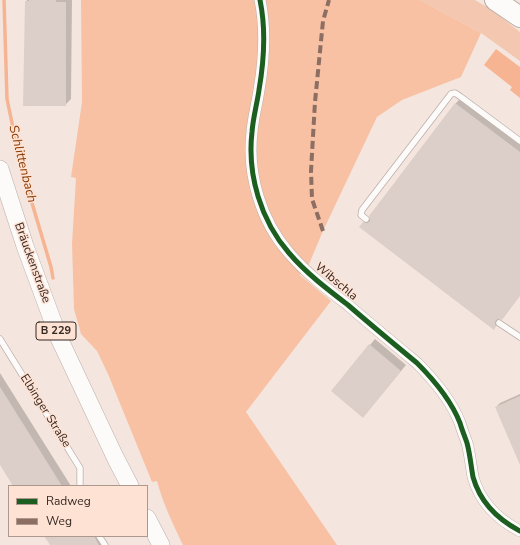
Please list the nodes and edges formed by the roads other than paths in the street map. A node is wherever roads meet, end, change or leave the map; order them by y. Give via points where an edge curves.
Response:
1 (260, 0) edge
2 (495, 0) edge
3 (520, 17) edge
4 (520, 141) edge
5 (0, 168) edge
6 (366, 219) dead end
7 (499, 323) dead end
8 (520, 337) edge
9 (0, 339) edge
10 (80, 485) edge
11 (129, 485) edge
12 (148, 520) edge
13 (520, 531) edge
14 (161, 545) edge

1 - 13 street, Wibschla via 263,32 262,65 251,152 256,191 272,228 305,269 432,377 453,408 459,422 467,443 478,490 485,502 502,520
2 - 3 highway
4 - 6 lane via 461,97 455,93 450,94 362,210 361,215
5 - 11 main road, Bräuckenstraße / B 229 via 59,338
7 - 8 lane
9 - 10 lane, Elbinger Straße via 80,468
12 - 14 main road

